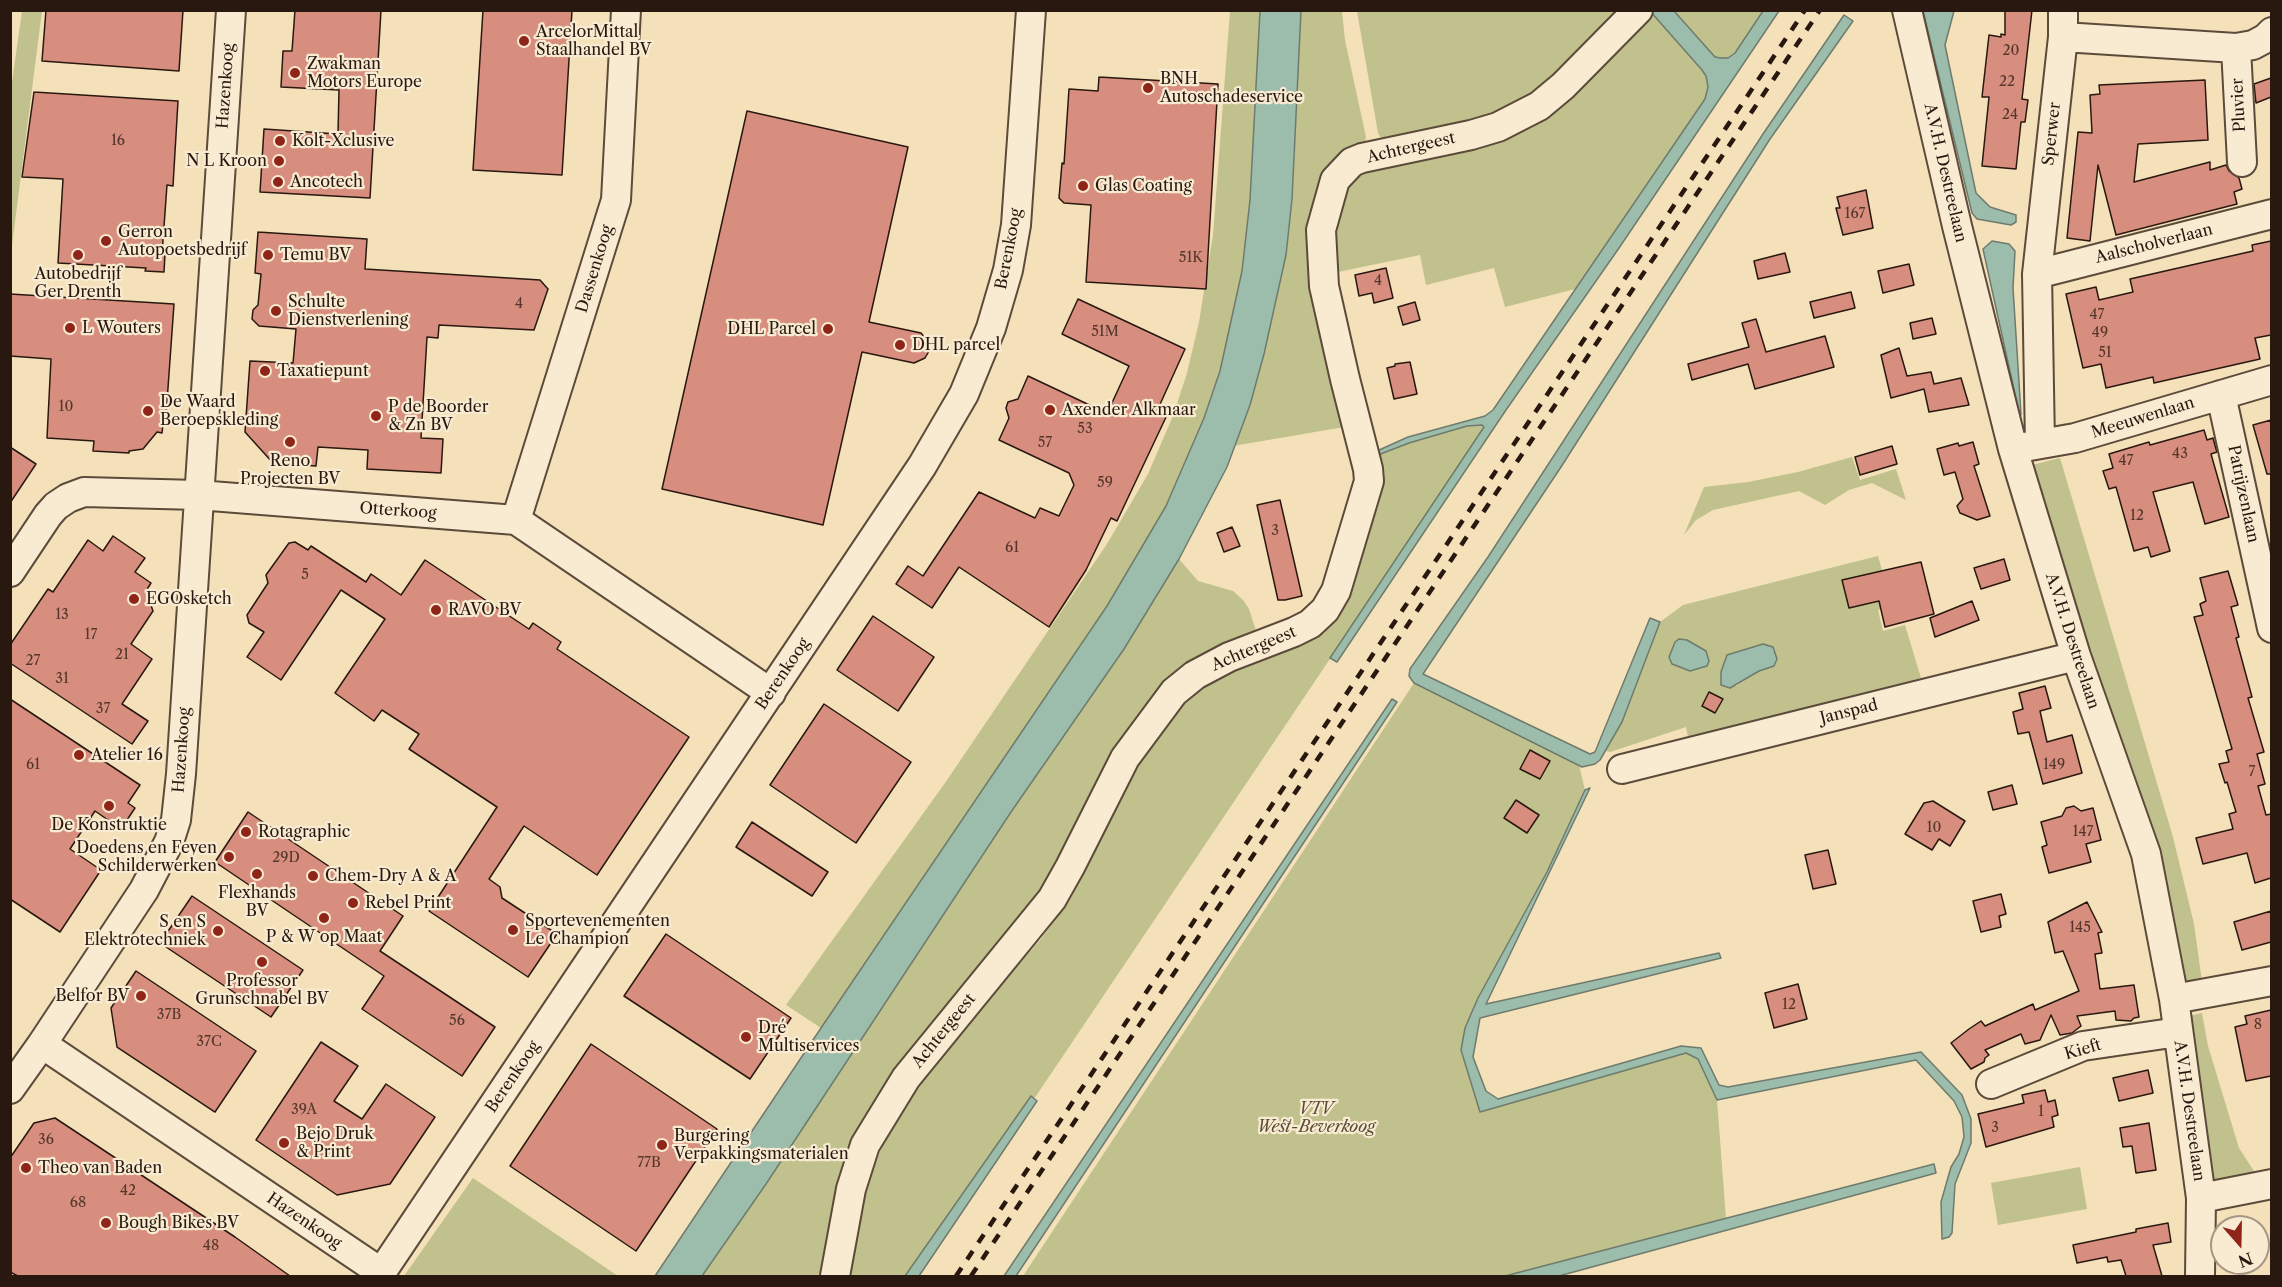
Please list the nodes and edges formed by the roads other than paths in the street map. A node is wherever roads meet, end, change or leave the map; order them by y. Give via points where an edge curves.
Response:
1 (231, 10) edge
2 (626, 10) edge
3 (1031, 10) edge
4 (1907, 10) edge
5 (1636, 12) edge
6 (2063, 24) edge
7 (2271, 32) edge
8 (2236, 48) junction
9 (2242, 162) dead end
10 (2271, 214) edge
11 (2037, 274) junction
12 (2271, 380) edge
13 (2221, 395) junction
14 (2040, 444) junction
15 (2013, 449) junction
16 (198, 495) junction
17 (516, 520) junction
18 (10, 572) edge
19 (2271, 628) edge
20 (2076, 656) junction
21 (771, 693) junction
22 (1622, 769) dead end
23 (2271, 981) edge
24 (2174, 999) junction
25 (2178, 1032) junction
26 (42, 1044) junction
27 (1991, 1084) dead end
28 (10, 1089) edge
29 (2271, 1184) edge
30 (2201, 1198) junction
31 (380, 1275) edge
32 (835, 1276) edge
33 (2200, 1276) edge

1 - 16 street, Hazenkoog
2 - 17 street, Dassenkoog via 616,200
3 - 21 street, Berenkoog via 1016,225 1008,270 979,360 922,466
4 - 15 street, A.V.H. Destreelaan
5 - 32 street, Achtergeest via 1539,106 1498,127 1362,158 1352,162 1335,180 1322,230 1324,286 1369,481 1336,591 1310,624 1195,675 1174,692 1125,758 1052,899 906,1078 865,1145 851,1189
6 - 8 street, Sperwer
6 - 11 street, Sperwer
7 - 8 street, Sperwer via 2253,45
8 - 9 street, Pluvier
10 - 11 street, Aalscholverlaan
11 - 14 street, Sperwer
12 - 13 street, Meeuwenlaan
13 - 14 street, Meeuwenlaan via 2075,438
13 - 19 street, Patrijzenlaan
14 - 15 street, Meeuwenlaan
15 - 20 street, A.V.H. Destreelaan
16 - 17 street, Otterkoog
16 - 18 street, Otterkoog via 84,492 68,498 48,515
16 - 26 street, Hazenkoog via 176,820 144,890
17 - 21 street, Otterkoog
20 - 22 street, Janspad
20 - 24 street, A.V.H. Destreelaan via 2146,854
21 - 31 street, Berenkoog
23 - 24 street
24 - 25 street, A.V.H. Destreelaan
25 - 27 street, Kieft via 2084,1046
25 - 30 street, A.V.H. Destreelaan
26 - 28 street
26 - 31 street, Hazenkoog
29 - 30 street
30 - 33 street, A.V.H. Destreelaan

